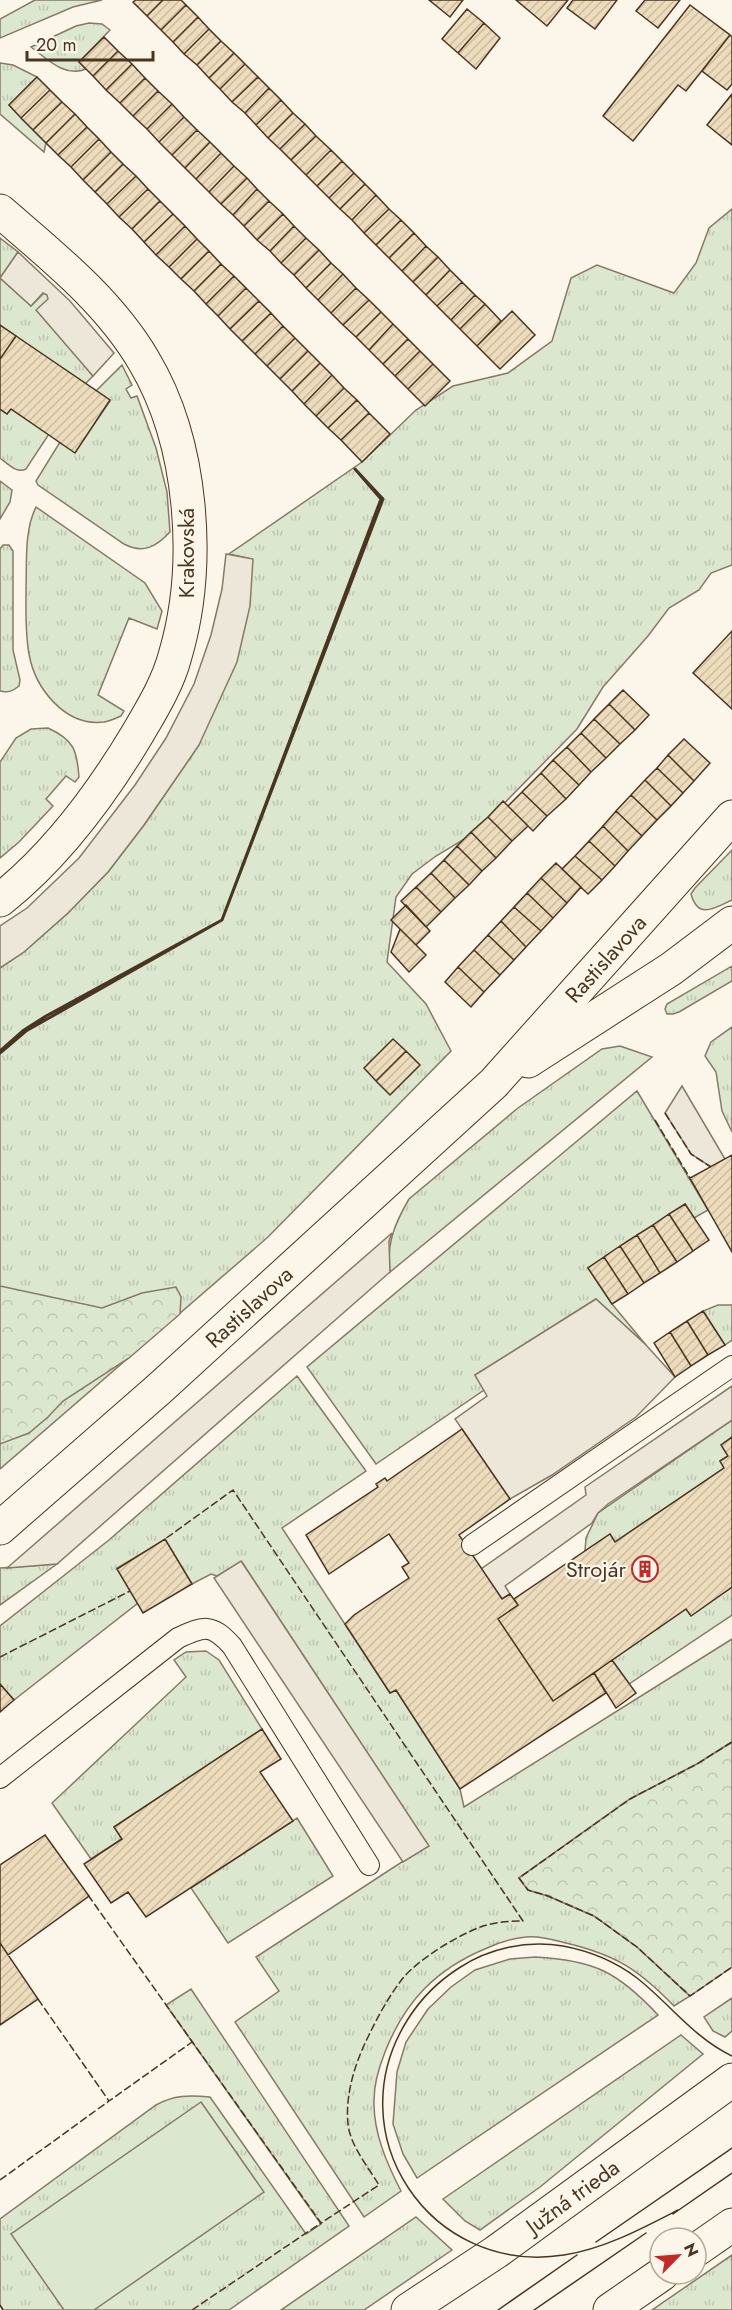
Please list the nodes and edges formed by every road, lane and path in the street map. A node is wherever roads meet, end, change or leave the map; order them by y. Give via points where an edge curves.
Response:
1 (0, 211) edge
2 (727, 824) edge
3 (0, 900) edge
4 (732, 923) edge
5 (732, 939) edge
6 (671, 969) junction
7 (494, 1083) junction
8 (732, 1366) edge
9 (0, 1528) edge
10 (472, 1545) dead end
11 (0, 1778) edge
12 (369, 1865) dead end
13 (732, 2080) edge
14 (732, 2225) edge
15 (708, 2242) edge
16 (648, 2284) edge
17 (408, 2310) edge
18 (610, 2310) edge

1 - 3 street, Krakovská via 114,317 146,363 167,412 183,469 190,531 184,620 175,658 152,708 88,811 22,883
2 - 7 street, Rastislavova
4 - 6 street, Rastislavova
5 - 6 street, Rastislavova
6 - 7 street, Rastislavova
7 - 9 street, Rastislavova via 159,1389
8 - 10 lane
11 - 12 lane via 178,1638 200,1628 219,1632 232,1646
13 - 17 street, Južná trieda via 496,2252
14 - 15 street
16 - 18 street

